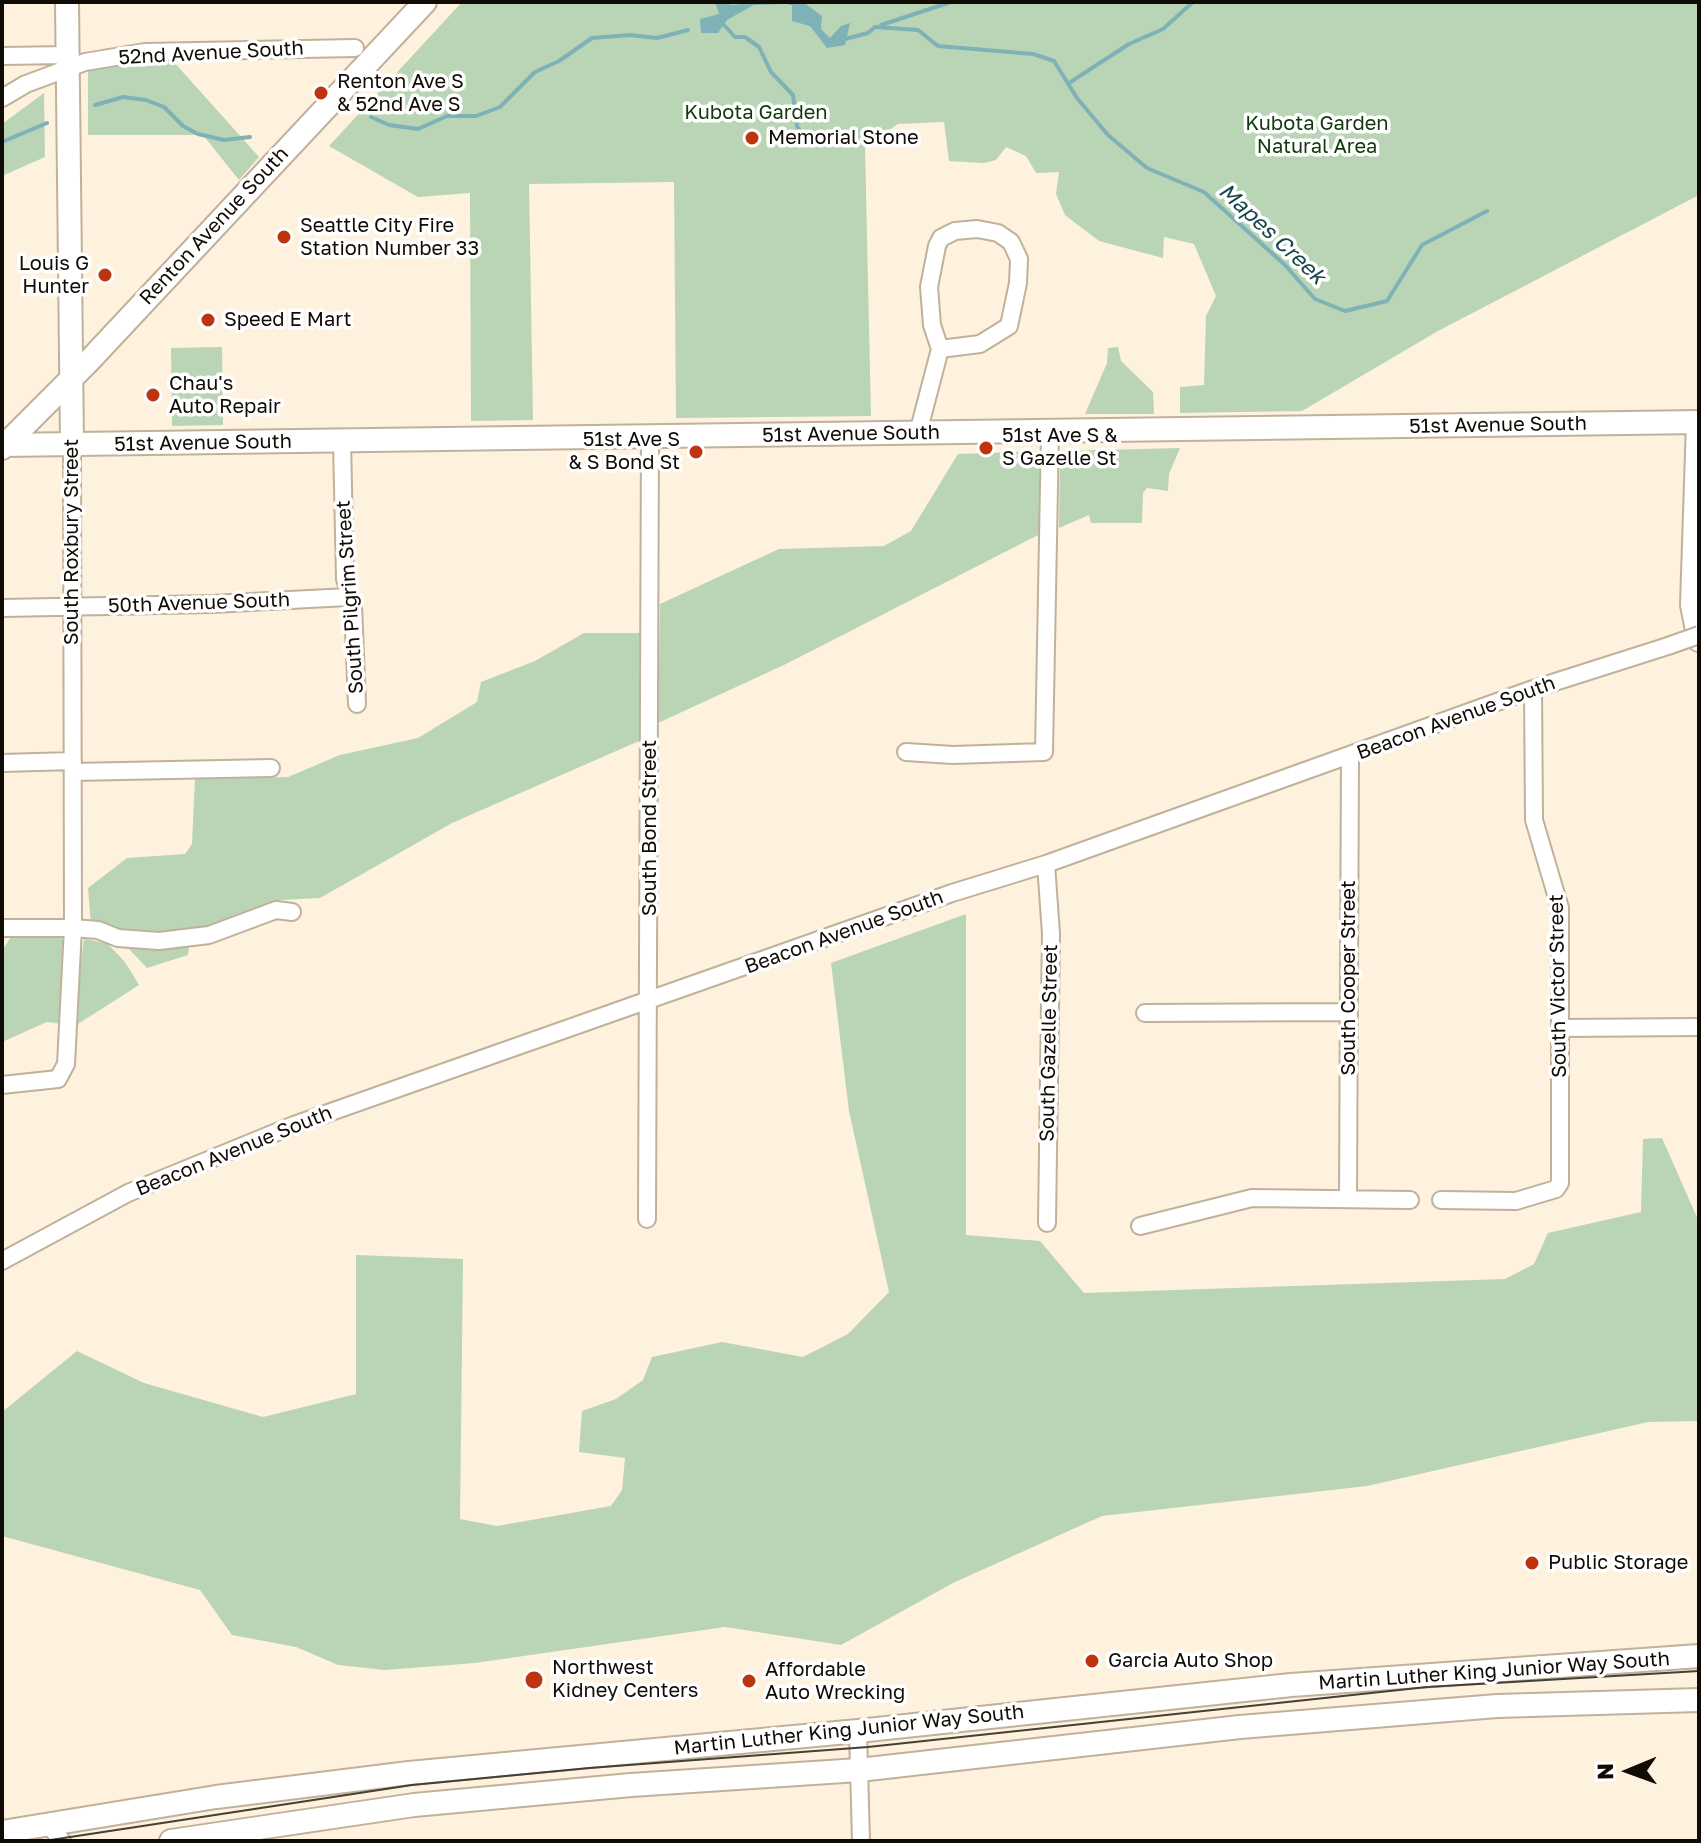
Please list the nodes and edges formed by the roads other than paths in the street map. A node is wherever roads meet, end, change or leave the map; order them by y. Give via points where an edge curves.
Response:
1 (67, 2) edge
2 (425, 2) edge
3 (355, 48) dead end
4 (2, 56) edge
5 (68, 61) junction
6 (2, 98) edge
7 (71, 323) junction
8 (109, 339) junction
9 (940, 349) junction
10 (71, 379) junction
11 (1698, 422) edge
12 (1050, 432) junction
13 (918, 433) junction
14 (650, 436) junction
15 (342, 441) junction
16 (72, 444) junction
17 (3, 446) edge
18 (348, 597) junction
19 (72, 606) junction
20 (2, 608) edge
21 (1699, 638) edge
22 (1533, 689) junction
23 (357, 704) dead end
24 (906, 752) dead end
25 (1350, 756) junction
26 (2, 763) edge
27 (73, 767) junction
28 (271, 768) dead end
29 (1046, 864) junction
30 (292, 912) dead end
31 (2, 928) edge
32 (73, 928) junction
33 (649, 1001) junction
34 (1348, 1012) junction
35 (1145, 1013) dead end
36 (1699, 1027) edge
37 (1561, 1028) junction
38 (2, 1085) edge
39 (1348, 1199) junction
40 (1410, 1200) dead end
41 (1441, 1200) dead end
42 (647, 1219) dead end
43 (1047, 1223) dead end
44 (1140, 1226) dead end
45 (2, 1261) edge
46 (1699, 1656) edge
47 (1699, 1700) edge
48 (858, 1731) junction
49 (859, 1770) junction
50 (55, 1832) edge
51 (7, 1835) edge
52 (171, 1841) edge
53 (861, 1841) edge

1 - 5 main road, South Roxbury Street
2 - 8 main road, Renton Avenue South
3 - 5 street, 52nd Avenue South via 145,52
4 - 5 street, 52nd Avenue South
5 - 6 street
5 - 7 main road, South Roxbury Street
7 - 8 main road via 89,337
7 - 10 main road, South Roxbury Street
8 - 10 main road, Renton Avenue South
9 - 9 street via 980,344 1009,326 1019,259 1011,242 998,233 965,229 941,238 929,287
9 - 13 street
10 - 16 main road, South Roxbury Street
10 - 17 main road, Renton Avenue South
11 - 12 main road, 51st Avenue South
11 - 21 main road via 1692,605
12 - 13 main road, 51st Avenue South
12 - 24 street via 1044,752
13 - 14 main road, 51st Avenue South
14 - 15 main road, 51st Avenue South
14 - 33 street, South Bond Street
15 - 16 main road, 51st Avenue South
15 - 18 street, South Pilgrim Street
16 - 17 main road, 51st Avenue South
16 - 19 street, South Roxbury Street
18 - 19 street, 50th Avenue South
18 - 23 street, South Pilgrim Street via 353,606
19 - 20 street, 50th Avenue South
19 - 27 street, South Roxbury Street
21 - 22 street, Beacon Avenue South, bridge
22 - 25 street, Beacon Avenue South
22 - 37 street, South Victor Street via 1534,818 1560,908
25 - 29 street, Beacon Avenue South
25 - 34 street, South Cooper Street
26 - 27 street
27 - 28 street
27 - 32 street, South Roxbury Street
29 - 33 street, Beacon Avenue South
29 - 43 street, South Gazelle Street via 1051,934
30 - 32 street via 276,910 209,935 159,941
31 - 32 street
32 - 38 street, South Roxbury Street via 66,1064 58,1079
33 - 42 street, South Bond Street
33 - 45 street, Beacon Avenue South via 207,1159 128,1193
34 - 35 street
34 - 39 street, South Cooper Street
36 - 37 street
37 - 41 street, South Victor Street via 1556,1189 1516,1201
39 - 40 street
39 - 44 street via 1252,1198
46 - 48 main road, Martin Luther King Junior Way South via 1291,1685
47 - 49 main road, Martin Luther King Junior Way South via 1431,1710
48 - 49 street
48 - 50 main road, Martin Luther King Junior Way South via 344,1780
49 - 52 main road, Martin Luther King Junior Way South via 414,1805
49 - 53 street
50 - 51 main road, Martin Luther King Junior Way South

